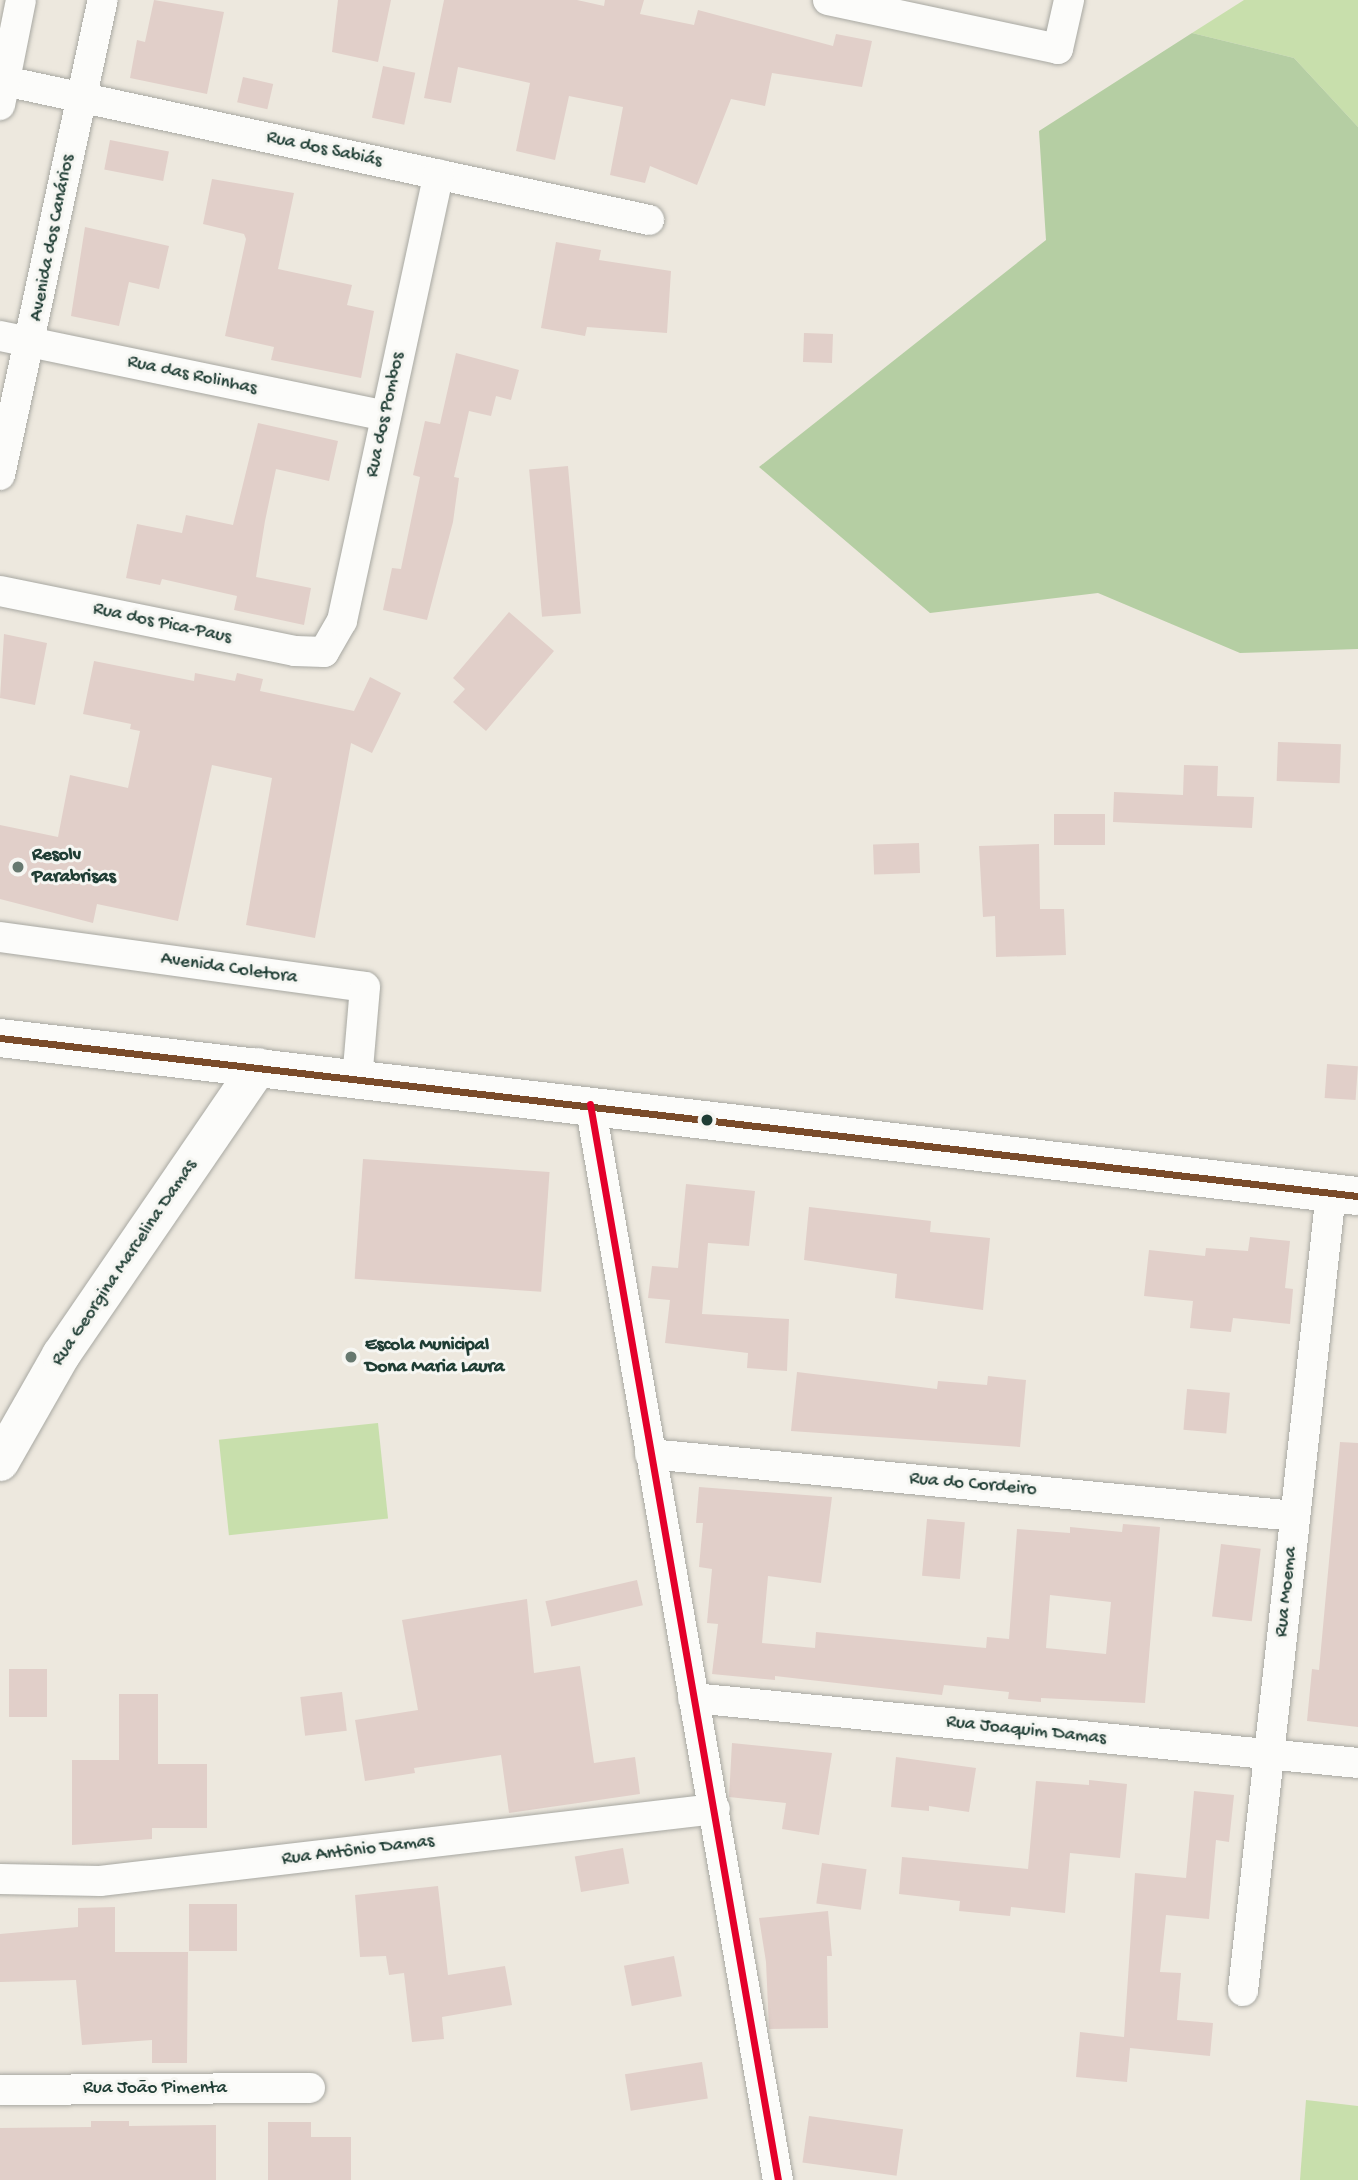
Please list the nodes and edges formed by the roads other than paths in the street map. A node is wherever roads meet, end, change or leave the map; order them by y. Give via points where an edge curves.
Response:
1 (21, 0) edge
2 (103, 0) edge
3 (828, 0) edge
4 (1069, 0) edge
5 (2, 89) edge
6 (81, 98) junction
7 (439, 174) junction
8 (649, 220) dead end
9 (0, 336) edge
10 (32, 343) junction
11 (385, 416) junction
12 (0, 474) edge
13 (0, 591) edge
14 (324, 652) joint
15 (0, 937) edge
16 (0, 1038) edge
17 (258, 1068) junction
18 (357, 1082) junction
19 (590, 1104) junction
20 (1345, 1194) edge
21 (650, 1454) junction
22 (0, 1462) edge
23 (1296, 1516) junction
24 (693, 1698) junction
25 (1269, 1755) junction
26 (1358, 1763) edge
27 (715, 1809) junction
28 (0, 1880) edge
29 (1243, 1991) dead end
30 (310, 2088) dead end
31 (0, 2090) edge
32 (778, 2180) edge

1 - 5 street
2 - 6 street, Avenida dos Canários
3 - 4 street via 1058,49
5 - 6 street, Rua dos Sabiás
6 - 7 street, Rua dos Sabiás
6 - 10 street, Avenida dos Canários
7 - 8 street, Rua dos Sabiás
7 - 11 street, Rua dos Pombos
9 - 10 street, Rua das Rolinhas
10 - 11 street, Rua das Rolinhas
10 - 12 street, Avenida dos Canários
11 - 14 street, Rua dos Pombos via 342,621
13 - 14 street, Rua dos Pica-Paus via 295,651
15 - 18 street, Avenida Coletora via 365,987
16 - 17 main road
17 - 18 main road
17 - 22 main road, Rua Georgina Marcelina Damas via 61,1356
18 - 19 main road
19 - 20 main road
19 - 21 street
20 - 23 street, Rua Moema
21 - 23 street, Rua do Cordeiro
21 - 24 street
23 - 25 street, Rua Moema
24 - 25 street, Rua Joaquim Damas
24 - 27 street
25 - 26 street, Rua Joaquim Damas
25 - 29 street, Rua Moema
27 - 28 street, Rua Antônio Damas via 100,1881
27 - 32 street
30 - 31 street, Rua João Pimenta

